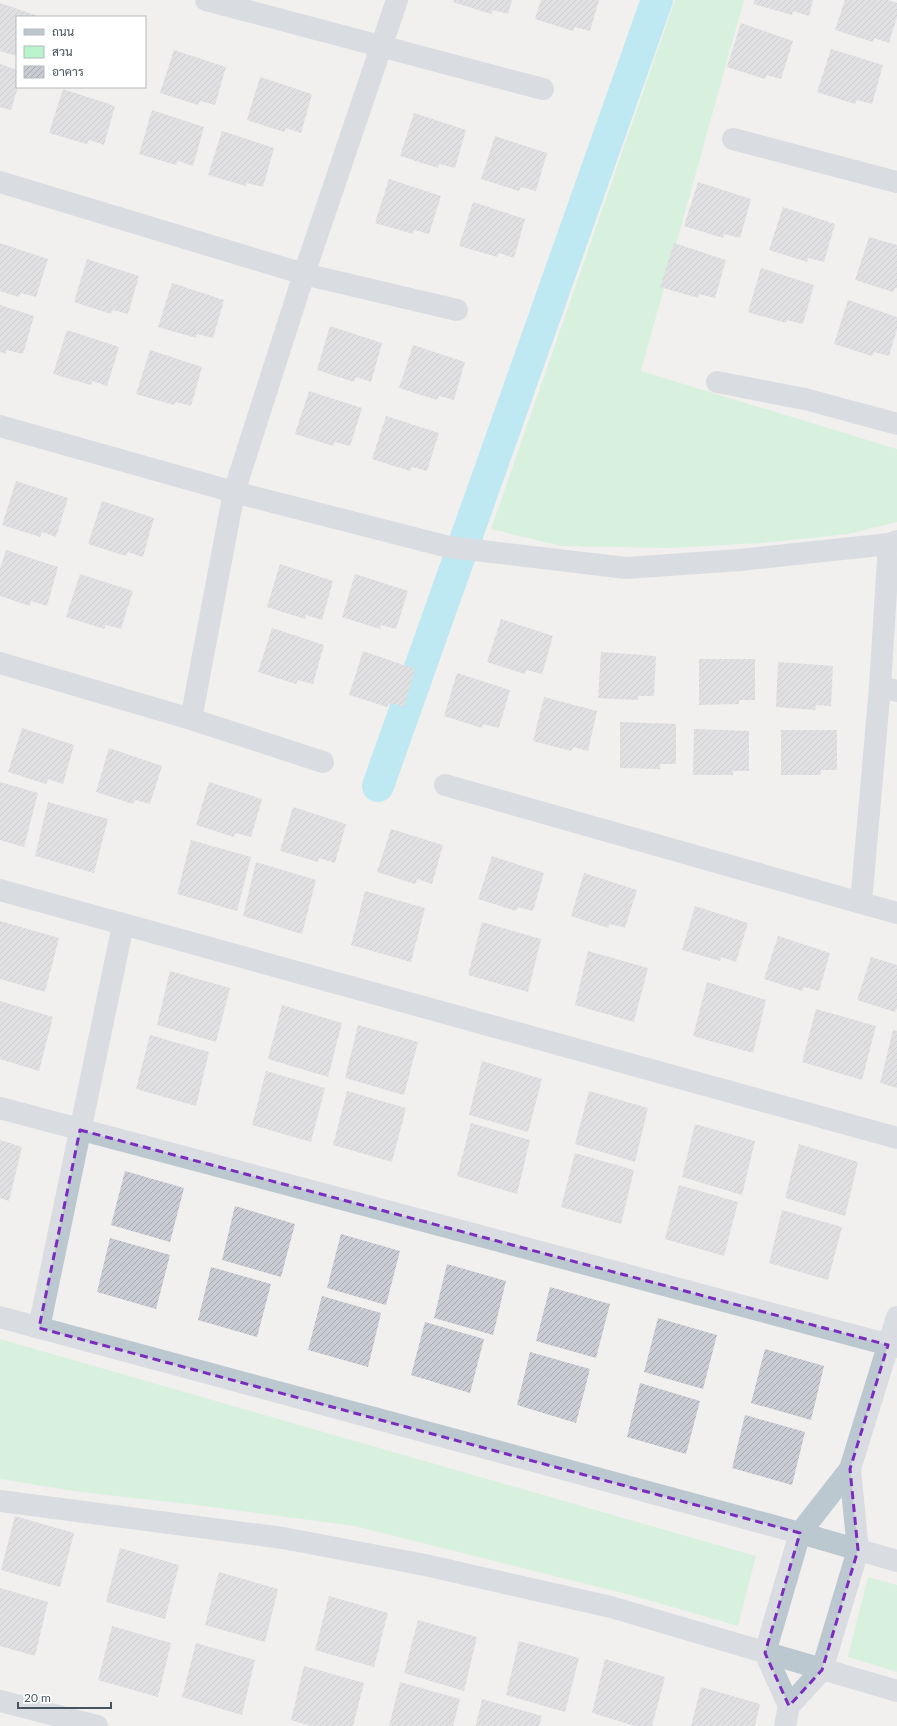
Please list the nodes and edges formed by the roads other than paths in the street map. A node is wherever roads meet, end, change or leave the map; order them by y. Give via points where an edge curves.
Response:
1 (206, 0) edge
2 (397, 0) edge
3 (382, 47) junction
4 (543, 89) dead end
5 (733, 139) dead end
6 (0, 182) edge
7 (897, 182) edge
8 (304, 274) junction
9 (457, 310) dead end
10 (717, 382) dead end
11 (897, 424) edge
12 (0, 426) edge
13 (234, 492) junction
14 (893, 542) edge
15 (0, 663) edge
16 (889, 689) edge
17 (191, 719) junction
18 (323, 762) dead end
19 (445, 785) dead end
20 (0, 890) edge
21 (861, 903) junction
22 (897, 913) edge
23 (123, 924) junction
24 (0, 1108) edge
25 (80, 1130) junction
26 (897, 1138) edge
27 (897, 1317) edge
28 (0, 1318) edge
29 (38, 1328) junction
30 (892, 1346) edge
31 (850, 1469) junction
32 (0, 1501) edge
33 (800, 1533) junction
34 (858, 1550) junction
35 (897, 1560) edge
36 (765, 1653) junction
37 (822, 1670) junction
38 (897, 1691) edge
39 (0, 1701) edge
40 (787, 1716) edge
41 (97, 1726) edge

1 - 3 street
2 - 3 street
3 - 4 street
3 - 8 street
5 - 7 street
6 - 8 street
8 - 9 street
8 - 13 street
10 - 11 street via 805,399
12 - 13 street
13 - 14 street via 449,547 626,568 740,560
13 - 17 street
14 - 16 street
15 - 17 street
16 - 21 street
17 - 18 street
19 - 21 street
20 - 23 street
21 - 22 street
23 - 25 street
23 - 26 street
24 - 25 street
25 - 29 street
25 - 30 street
27 - 30 street
28 - 29 street
29 - 33 street
30 - 31 street
31 - 33 street
31 - 34 street
32 - 36 street via 283,1538 417,1564 611,1607
33 - 34 street
33 - 36 street
34 - 35 street
34 - 37 street
36 - 37 street
36 - 40 street
37 - 38 street
37 - 40 street
39 - 41 street

